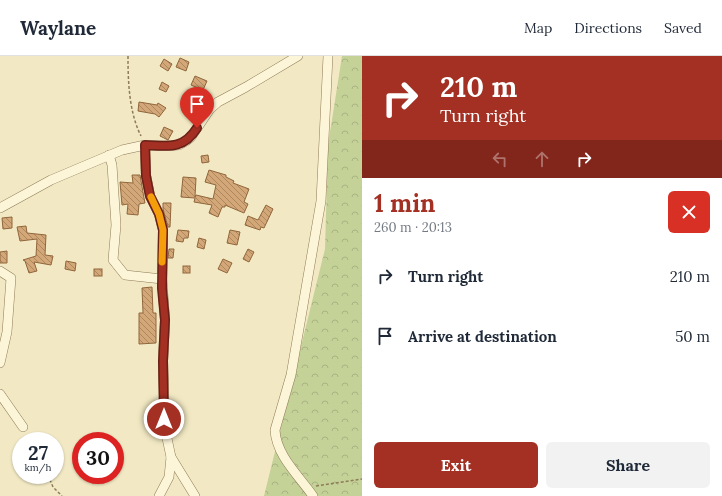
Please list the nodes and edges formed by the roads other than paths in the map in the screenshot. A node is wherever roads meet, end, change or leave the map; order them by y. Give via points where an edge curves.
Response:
1 (298, 56) edge
2 (328, 56) edge
3 (145, 145) junction
4 (109, 155) junction
5 (0, 208) edge
6 (0, 270) edge
7 (162, 279) junction
8 (0, 363) edge
9 (0, 394) edge
10 (24, 427) dead end
11 (171, 456) junction
12 (159, 496) edge
13 (195, 496) edge
14 (313, 496) edge

1 - 3 street via 218,102 186,141 179,145
2 - 14 street via 321,200 291,375 275,430 275,438 283,456
3 - 4 street
3 - 7 street via 147,182 163,230
4 - 5 street via 51,180
4 - 7 street via 116,224 113,260 126,275
6 - 8 street via 11,278
7 - 11 street via 165,320 164,419
9 - 10 street
11 - 12 street via 169,477
11 - 13 street

